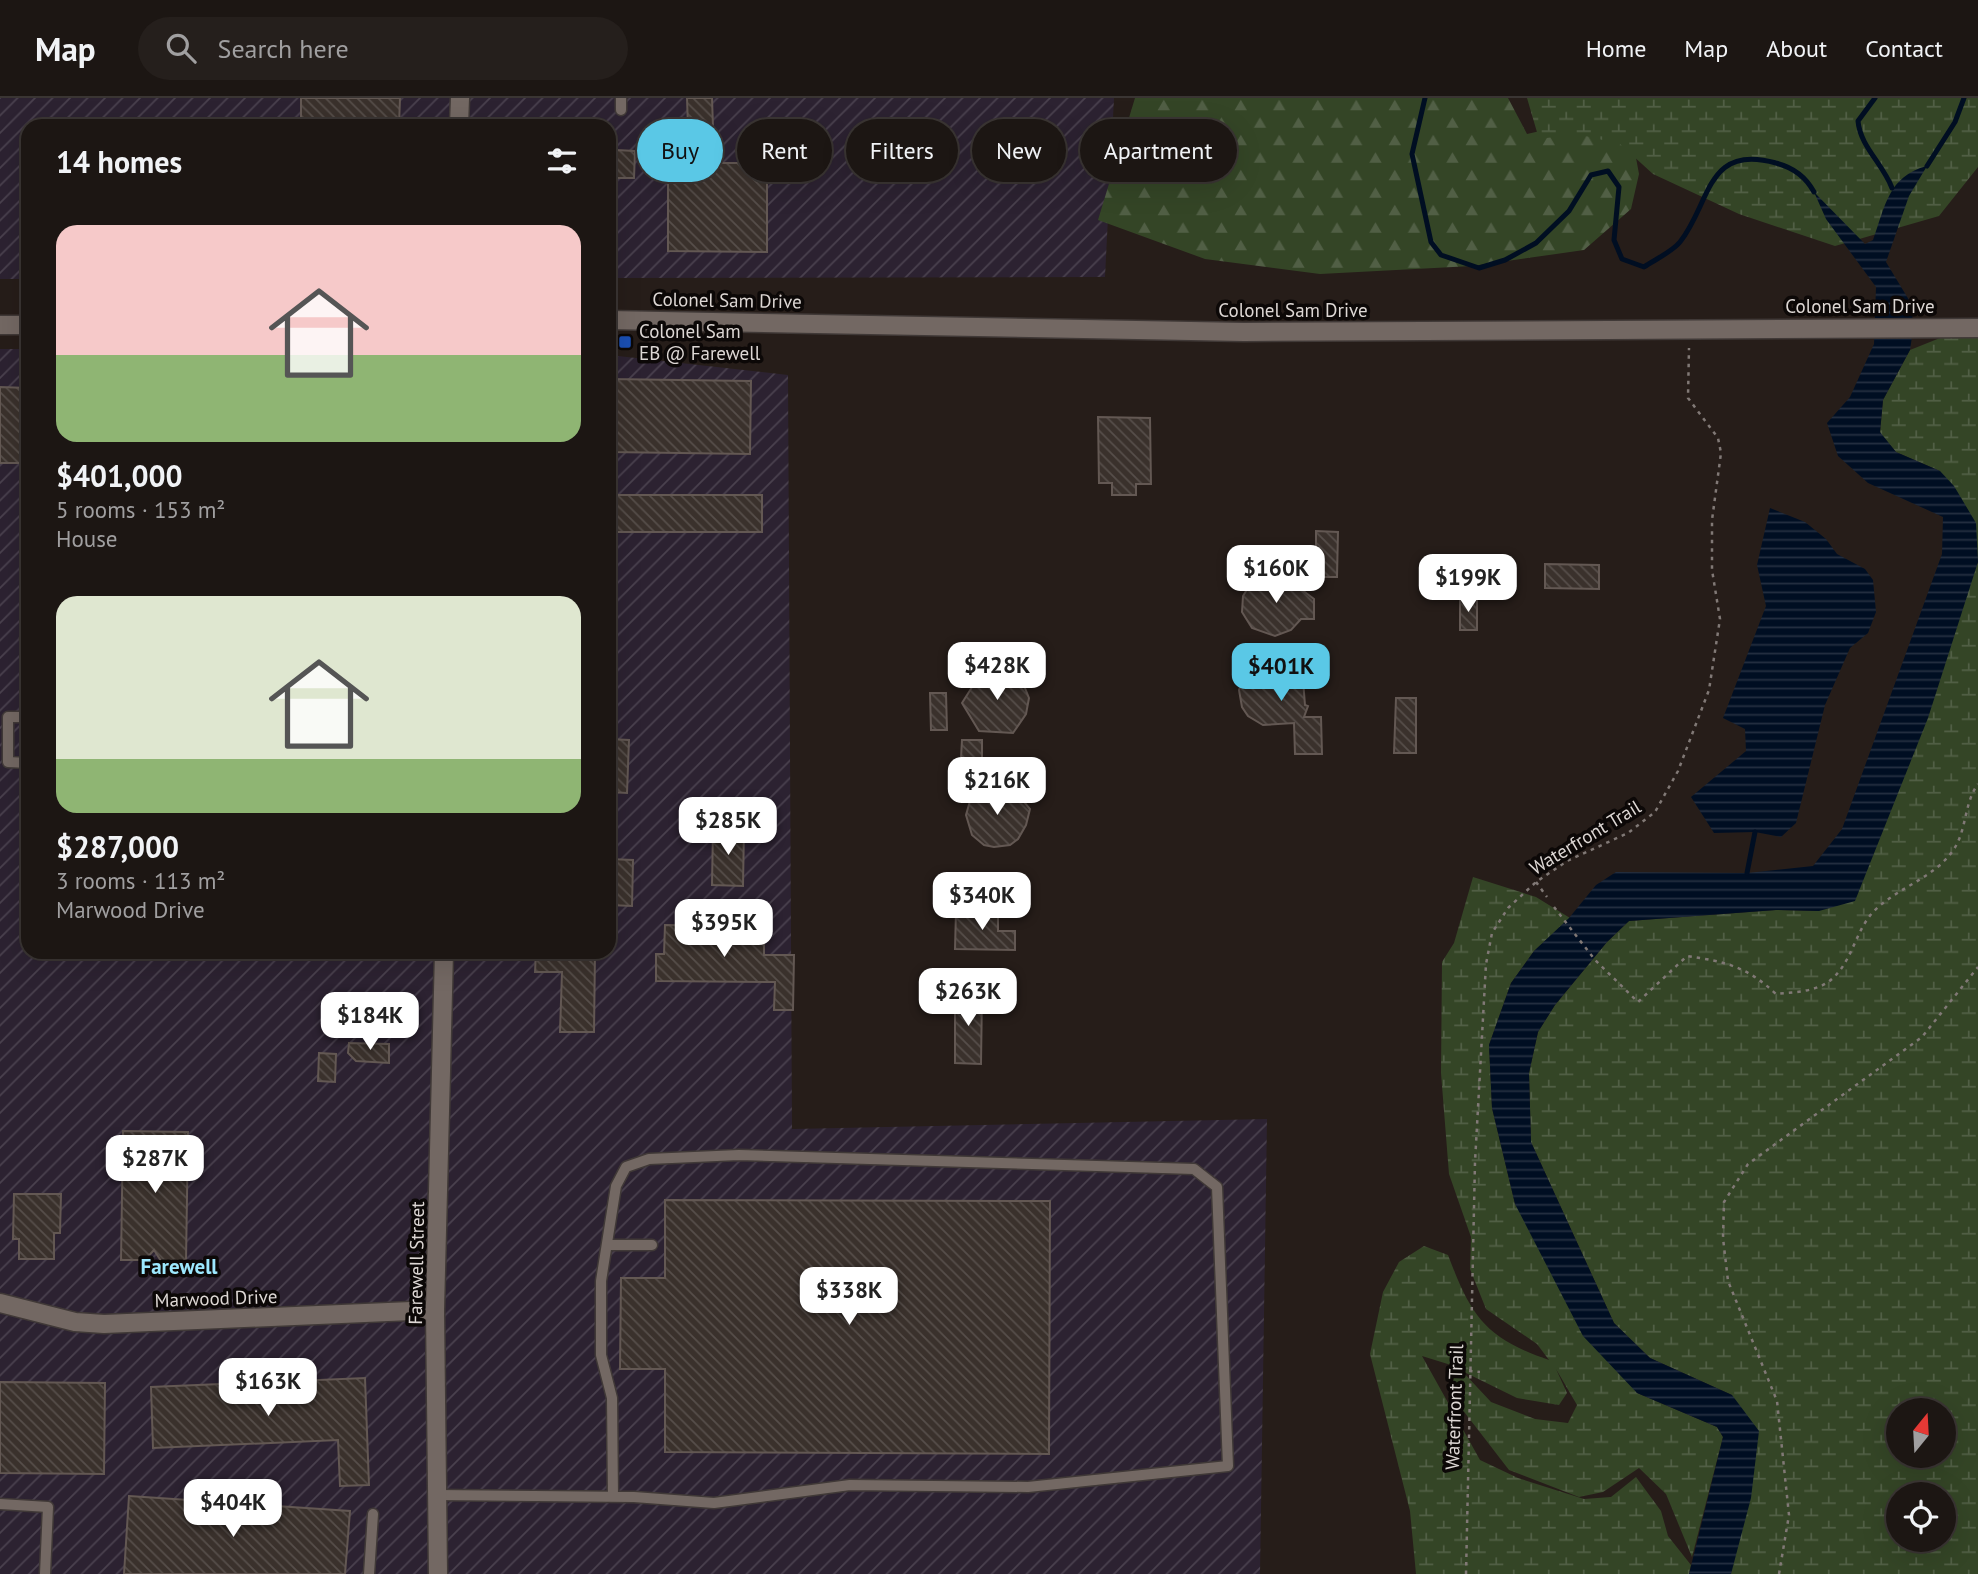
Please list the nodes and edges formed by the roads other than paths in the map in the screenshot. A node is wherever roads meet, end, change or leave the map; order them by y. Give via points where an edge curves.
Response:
1 (460, 98) edge
2 (621, 98) edge
3 (621, 110) dead end
4 (459, 119) edge
5 (616, 320) edge
6 (0, 325) edge
7 (21, 325) edge
8 (1978, 328) edge
9 (21, 717) edge
10 (21, 763) edge
11 (444, 959) edge
12 (607, 1245) junction
13 (652, 1245) dead end
14 (0, 1303) edge
15 (435, 1310) junction
16 (437, 1495) junction
17 (612, 1497) junction
18 (0, 1504) edge
19 (373, 1514) dead end
20 (45, 1574) edge
21 (369, 1574) edge
22 (438, 1574) edge

1 - 4 street
2 - 3 lane
5 - 8 street, Colonel Sam Drive via 1244,332
6 - 7 street
9 - 10 lane via 8,717 8,762
11 - 15 street, Farewell Street
12 - 13 lane
12 - 17 lane via 601,1281 601,1355 612,1398
12 - 17 lane via 616,1186 626,1167 649,1159 740,1155 1194,1169 1217,1187 1228,1466 1028,1487 850,1485 714,1503
14 - 15 street, Marwood Drive via 75,1322 104,1324
15 - 16 street, Farewell Street
16 - 17 lane
16 - 22 street, Farewell Street
18 - 20 lane via 48,1507
19 - 21 lane

